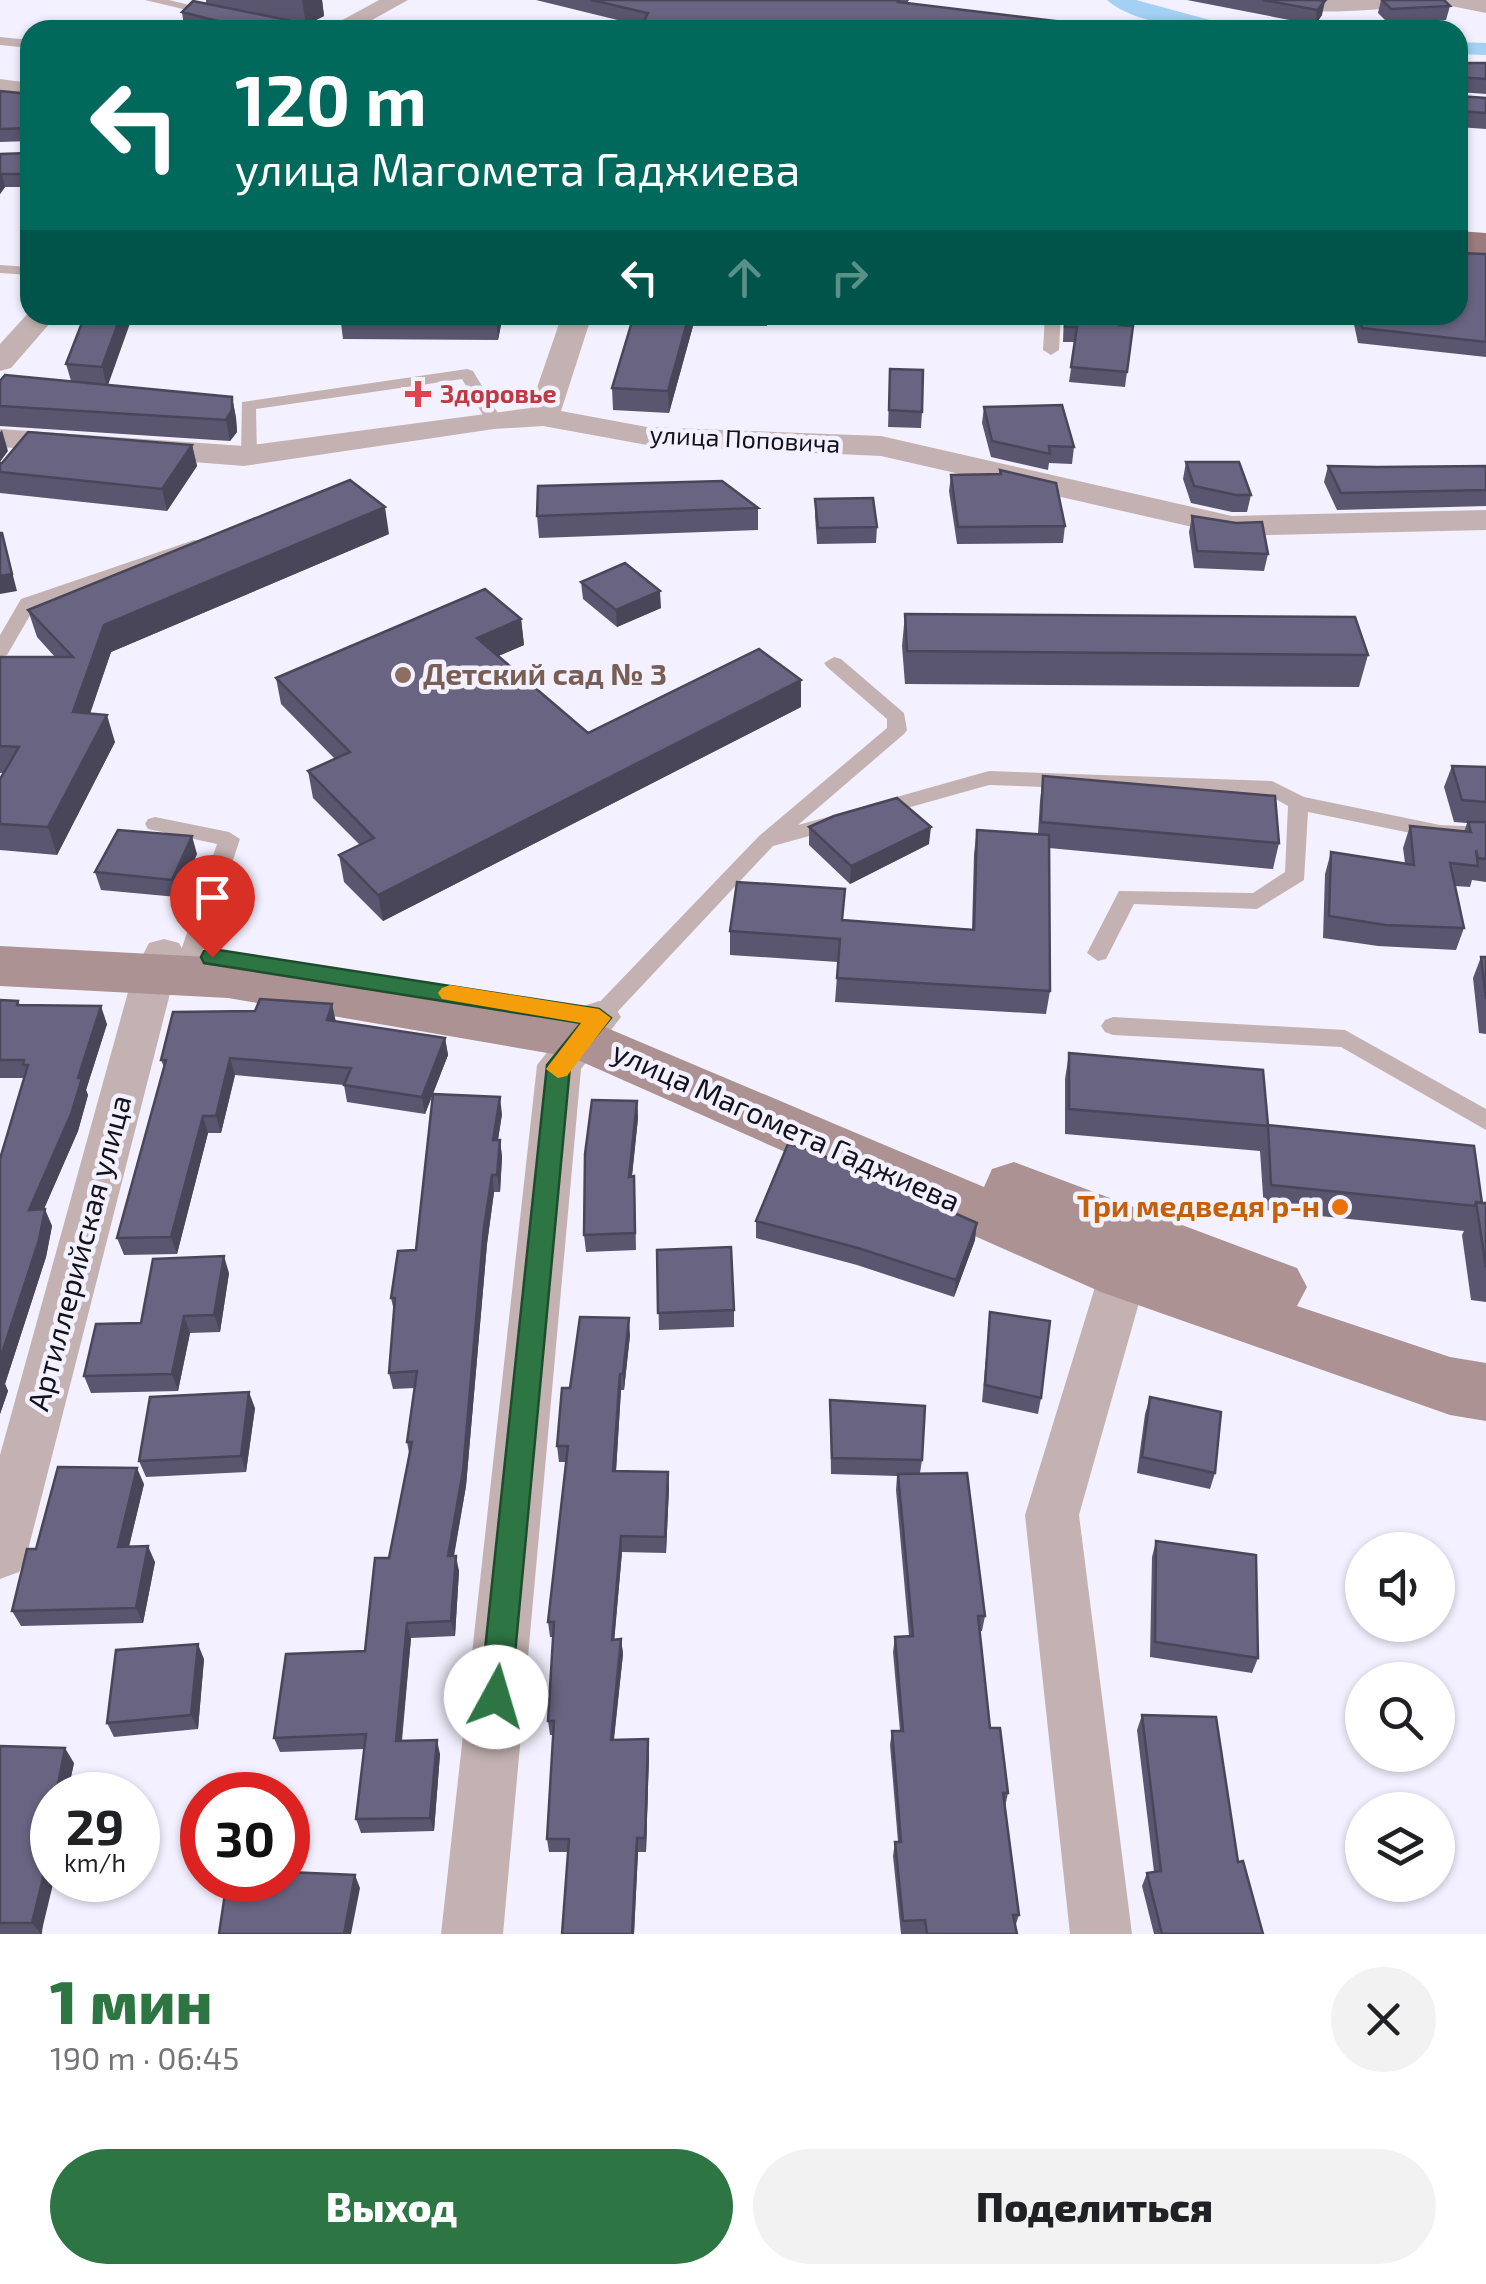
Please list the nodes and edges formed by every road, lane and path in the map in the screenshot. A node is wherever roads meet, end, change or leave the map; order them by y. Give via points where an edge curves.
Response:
1 (151, 0) edge
2 (398, 0) edge
3 (1287, 0) edge
4 (1410, 0) edge
5 (1454, 0) edge
6 (1486, 6) edge
7 (226, 15) edge
8 (246, 19) edge
9 (251, 20) edge
10 (357, 20) edge
11 (33, 325) edge
12 (573, 325) edge
13 (1052, 325) edge
14 (1051, 350) dead end
15 (0, 362) edge
16 (229, 409) edge
17 (248, 411) junction
18 (542, 417) junction
19 (494, 420) junction
20 (17, 445) edge
21 (249, 455) junction
22 (1486, 520) edge
23 (221, 535) edge
24 (0, 651) edge
25 (834, 662) dead end
26 (1298, 803) junction
27 (155, 824) dead end
28 (1486, 834) edge
29 (766, 841) junction
30 (0, 950) edge
31 (1098, 952) dead end
32 (173, 964) junction
33 (0, 966) edge
34 (1113, 1026) dead end
35 (590, 1028) junction
36 (1486, 1121) edge
37 (1133, 1256) junction
38 (1486, 1356) edge
39 (1486, 1392) edge
40 (0, 1554) edge
41 (472, 1934) edge
42 (1100, 1934) edge

1 - 7 lane
2 - 10 street
3 - 4 street
5 - 6 street
8 - 9 lane
11 - 15 street
12 - 18 street
13 - 14 lane
16 - 17 lane
17 - 19 lane via 248,405 467,374
17 - 21 lane
18 - 19 street, улица Поповича
18 - 22 street, улица Поповича via 648,436 881,446 1232,526
19 - 21 street, улица Поповича
20 - 21 street, улица Поповича
23 - 24 lane via 28,604
25 - 29 lane via 897,717 897,730
26 - 28 lane via 1440,832
26 - 29 lane via 1272,788 990,778
26 - 31 lane via 1296,875 1257,901 1127,896
27 - 32 lane via 229,838
29 - 35 lane
30 - 32 main road, улица Магомета Гаджиева
32 - 33 main road, улица Магомета Гаджиева
32 - 35 main road, улица Магомета Гаджиева
32 - 40 street, Артиллерийская улица
34 - 36 lane via 1345,1039
35 - 37 main road, улица Магомета Гаджиева
35 - 41 street via 559,1065
37 - 38 main road, улица Магомета Гаджиева
37 - 39 main road, улица Магомета Гаджиева via 1450,1386
37 - 42 street via 1052,1515

